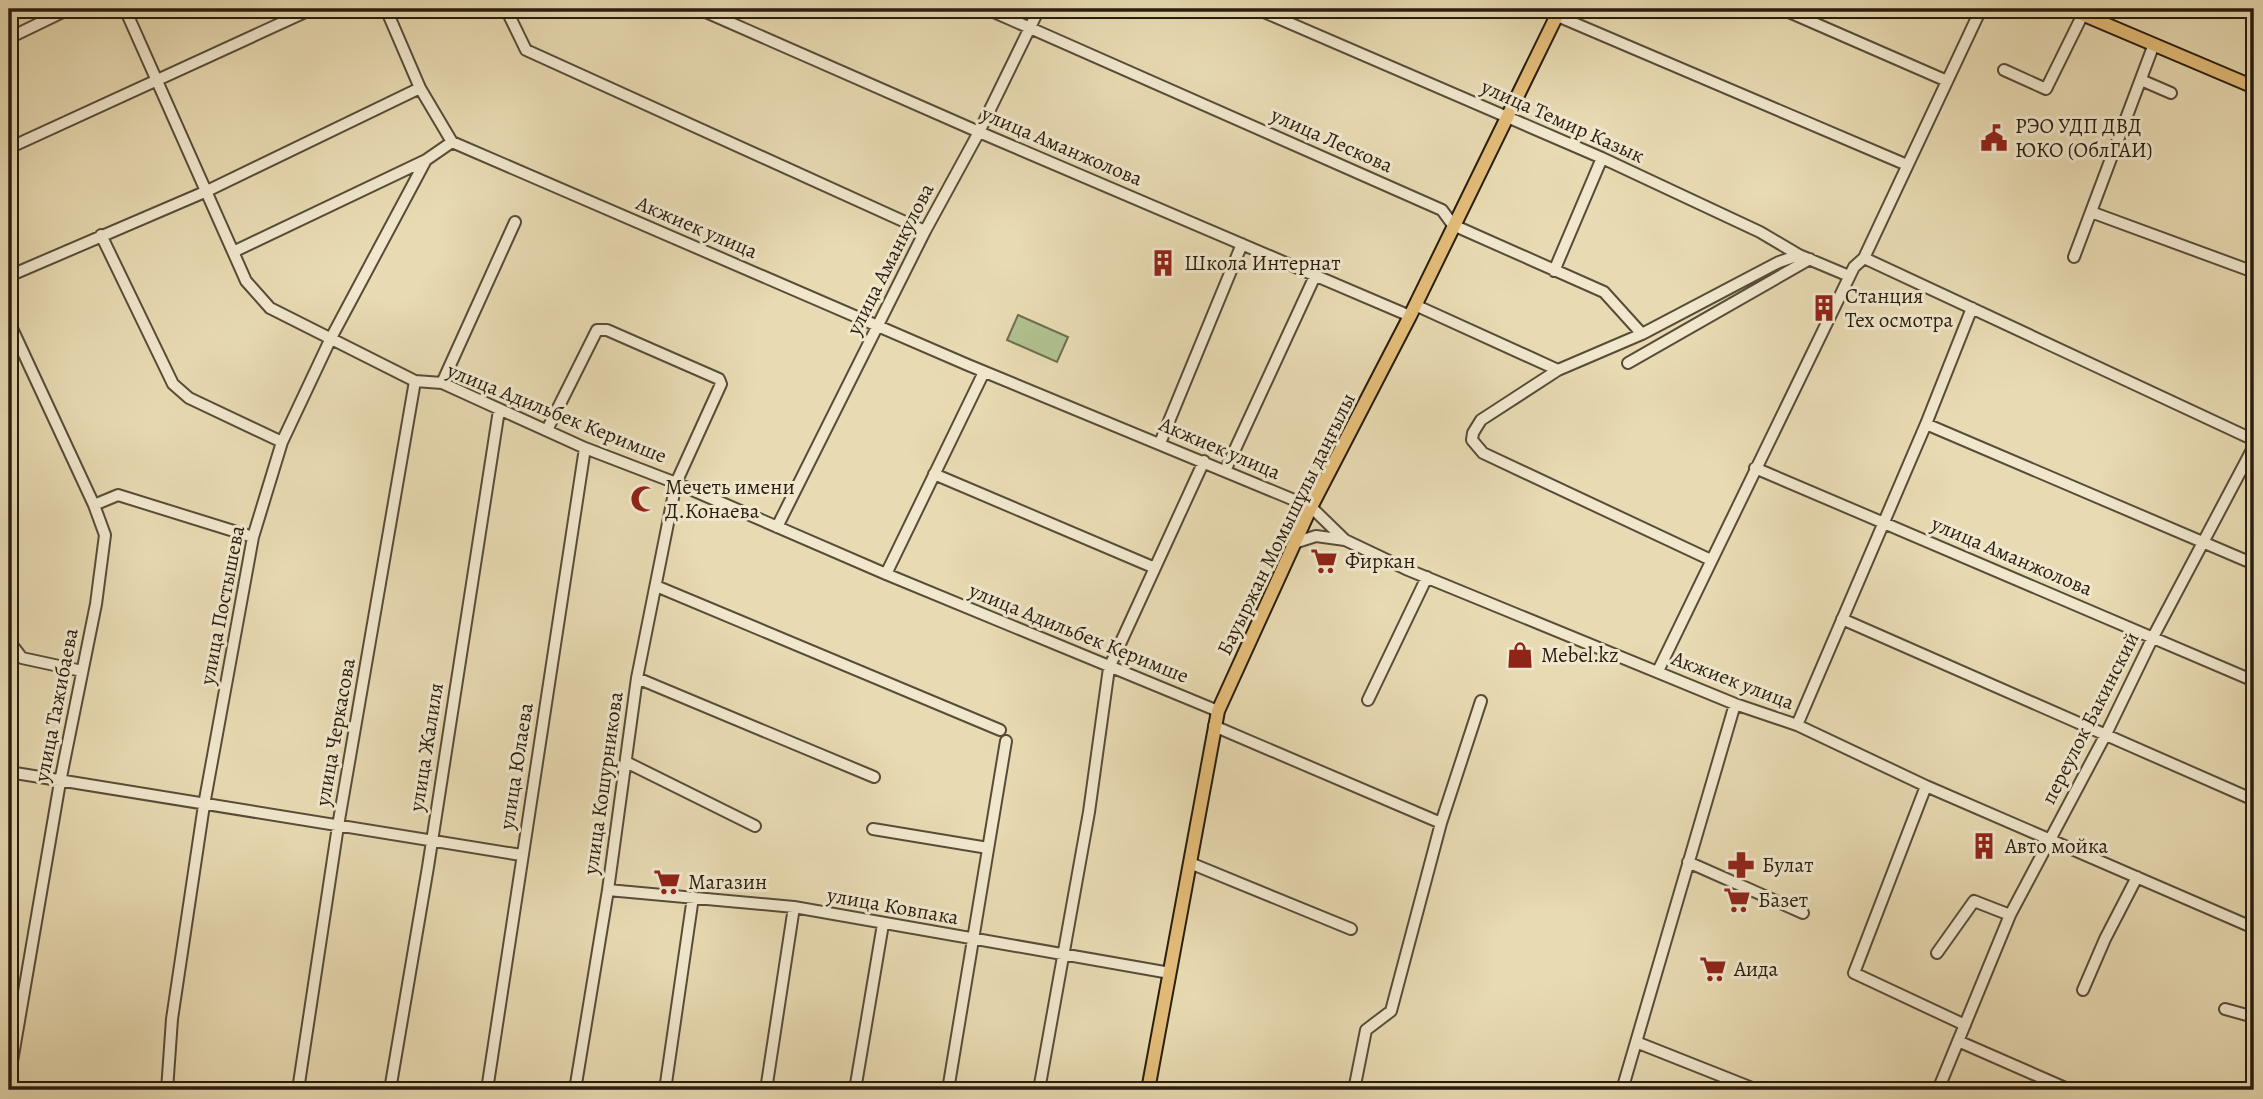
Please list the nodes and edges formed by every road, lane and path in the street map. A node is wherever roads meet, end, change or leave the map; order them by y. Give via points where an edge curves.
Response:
1 (69, 9) edge
2 (125, 9) edge
3 (312, 9) edge
4 (386, 9) edge
5 (506, 9) edge
6 (699, 9) edge
7 (987, 9) edge
8 (1039, 9) edge
9 (1257, 9) edge
10 (1541, 9) edge
11 (1782, 9) edge
12 (1981, 9) edge
13 (2070, 9) edge
14 (1558, 12) edge
15 (2083, 14) junction
16 (1031, 28) junction
17 (10, 33) edge
18 (2154, 44) junction
19 (2004, 70) dead end
20 (157, 80) junction
21 (2141, 80) junction
22 (1947, 81) junction
23 (2254, 87) edge
24 (420, 88) junction
25 (2171, 93) dead end
26 (1506, 117) junction
27 (979, 132) junction
28 (452, 142) junction
29 (9, 148) edge
30 (1602, 158) junction
31 (426, 160) junction
32 (1907, 165) junction
33 (207, 191) junction
34 (2091, 212) junction
35 (515, 222) dead end
36 (1453, 225) junction
37 (925, 231) junction
38 (101, 234) junction
39 (1242, 244) junction
40 (233, 252) junction
41 (1798, 254) junction
42 (2074, 257) dead end
43 (1864, 258) junction
44 (1810, 260) junction
45 (1555, 271) junction
46 (2254, 272) edge
47 (9, 276) edge
48 (1315, 276) junction
49 (1849, 276) junction
50 (1972, 308) junction
51 (1413, 310) junction
52 (9, 321) edge
53 (877, 325) junction
54 (1642, 334) junction
55 (331, 338) junction
56 (1628, 363) dead end
57 (1558, 370) junction
58 (984, 372) junction
59 (415, 381) junction
60 (442, 383) junction
61 (499, 410) junction
62 (1926, 424) junction
63 (547, 430) junction
64 (282, 442) junction
65 (1160, 443) junction
66 (2254, 443) edge
67 (585, 448) junction
68 (1204, 461) junction
69 (1755, 468) junction
70 (1225, 471) junction
71 (934, 474) junction
72 (676, 483) junction
73 (94, 505) junction
74 (1311, 507) junction
75 (1883, 522) junction
76 (777, 527) junction
77 (253, 537) junction
78 (1345, 540) junction
79 (2204, 542) junction
80 (1294, 543) junction
81 (1711, 560) junction
82 (2254, 564) edge
83 (1155, 568) junction
84 (886, 574) junction
85 (1427, 577) junction
86 (656, 586) junction
87 (1842, 619) junction
88 (2153, 637) junction
89 (9, 641) edge
90 (1109, 668) junction
91 (82, 671) junction
92 (1658, 671) junction
93 (637, 678) junction
94 (2254, 681) edge
95 (1368, 700) dead end
96 (1481, 701) dead end
97 (1735, 704) junction
98 (1218, 711) junction
99 (1797, 725) junction
100 (1214, 726) junction
101 (1000, 730) dead end
102 (2106, 734) junction
103 (1006, 741) dead end
104 (626, 762) junction
105 (9, 772) edge
106 (874, 777) dead end
107 (60, 782) junction
108 (1926, 786) junction
109 (2254, 800) edge
110 (204, 805) junction
111 (1441, 823) junction
112 (338, 826) junction
113 (755, 826) dead end
114 (873, 829) dead end
115 (2051, 839) junction
116 (431, 841) junction
117 (988, 848) junction
118 (521, 855) junction
119 (1688, 862) junction
120 (1190, 863) junction
121 (2137, 877) junction
122 (608, 890) junction
123 (693, 897) junction
124 (794, 907) junction
125 (1803, 913) dead end
126 (2010, 915) junction
127 (883, 924) junction
128 (2254, 928) edge
129 (1351, 929) dead end
130 (975, 940) junction
131 (1937, 953) dead end
132 (1063, 954) junction
133 (1170, 973) junction
134 (2083, 990) dead end
135 (2225, 1009) dead end
136 (2254, 1017) edge
137 (1965, 1025) junction
138 (1958, 1041) junction
139 (1636, 1042) junction
140 (9, 1079) edge
141 (167, 1090) edge
142 (298, 1090) edge
143 (390, 1090) edge
144 (487, 1090) edge
145 (575, 1090) edge
146 (665, 1090) edge
147 (766, 1090) edge
148 (855, 1090) edge
149 (948, 1090) edge
150 (1039, 1090) edge
151 (1149, 1090) edge
152 (1354, 1090) edge
153 (1622, 1090) edge
154 (1757, 1090) edge
155 (1938, 1090) edge
156 (2070, 1090) edge

1 - 17 street
2 - 20 street, улица Адильбек Керимше
3 - 20 street
4 - 24 street
5 - 37 street via 526,50
6 - 27 street, улица Аманжолова
7 - 16 street, улица Лескова
8 - 16 street, улица Аманкулова
9 - 26 street, улица Темир Казык
10 - 14 street
11 - 22 street
12 - 22 street
13 - 15 main road
14 - 26 main road, Бауыржан Момышұлы даңғылы
14 - 32 street
15 - 18 main road
15 - 19 street via 2046,89
16 - 27 street, улица Аманкулова
16 - 36 street, улица Лескова via 1442,210
18 - 21 street
18 - 23 main road
20 - 29 street
20 - 33 street, улица Адильбек Керимше
21 - 25 street
21 - 34 street
22 - 32 street
24 - 28 street
24 - 33 street
26 - 30 street, улица Темир Казык
26 - 36 main road, Бауыржан Момышұлы даңғылы
27 - 37 street, улица Аманкулова
27 - 39 street, улица Аманжолова
28 - 31 street
28 - 53 street, Акжиек улица
30 - 41 street, улица Темир Казык
30 - 45 street
31 - 40 street
31 - 55 street, улица Постышева
32 - 43 street
33 - 38 street
33 - 40 street, улица Адильбек Керимше
34 - 42 street
34 - 46 street
35 - 60 street
36 - 45 street, улица Лескова
36 - 51 main road, Бауыржан Момышұлы даңғылы
37 - 53 street, улица Аманкулова
38 - 47 street
38 - 64 street via 173,384 189,398
39 - 48 street, улица Аманжолова
39 - 65 street
40 - 55 street, улица Адильбек Керимше via 246,281 270,308
41 - 44 street, улица Темир Казык
41 - 54 street
43 - 49 street
43 - 50 street
44 - 49 street, улица Темир Казык
44 - 56 street
45 - 54 street, улица Лескова via 1604,292
48 - 51 street, улица Аманжолова
48 - 70 street
49 - 69 street
50 - 62 street
50 - 66 street
51 - 57 street, улица Аманжолова
51 - 74 main road, Бауыржан Момышұлы даңғылы
52 - 73 street, улица Тажибаева
53 - 58 street, Акжиек улица
53 - 76 street, улица Аманкулова
54 - 57 street
55 - 59 street, улица Адильбек Керимше
55 - 64 street, улица Постышева
57 - 81 street via 1480,420 1472,440 1483,453
58 - 65 street, Акжиек улица
58 - 71 street
59 - 60 street, улица Адильбек Керимше
59 - 112 street, улица Черкасова
60 - 61 street, улица Адильбек Керимше
61 - 63 street, улица Адильбек Керимше
61 - 116 street, улица Жалиля
62 - 75 street
62 - 79 street
63 - 67 street, улица Адильбек Керимше
63 - 72 street, улица Кошурникова via 597,330 607,330 719,379 721,384
64 - 77 street, улица Постышева
65 - 68 street, Акжиек улица
66 - 79 street, переулок Бакинский
67 - 72 street, улица Адильбек Керимше
67 - 118 street, улица Юлаева
68 - 70 street, Акжиек улица
68 - 83 street
69 - 75 street, улица Аманжолова
69 - 81 street
70 - 74 street, Акжиек улица
71 - 83 street
71 - 84 street
72 - 76 street, улица Адильбек Керимше
72 - 86 street, улица Кошурникова
73 - 77 street via 118,495
73 - 91 street, улица Тажибаева via 105,535
74 - 78 street, Акжиек улица
74 - 80 main road, Бауыржан Момышұлы даңғылы
75 - 87 street
75 - 88 street, улица Аманжолова
76 - 84 street, улица Адильбек Керимше
77 - 110 street, улица Постышева
78 - 80 street via 1311,536
78 - 85 street, Акжиек улица
79 - 82 street
79 - 88 street, переулок Бакинский
80 - 98 main road, Бауыржан Момышұлы даңғылы
81 - 92 street
83 - 90 street
84 - 90 street, улица Адильбек Керимше
85 - 92 street, Акжиек улица
85 - 95 street
86 - 93 street, улица Кошурникова
86 - 101 street
87 - 99 street
87 - 102 street
88 - 94 street, улица Аманжолова
88 - 102 street, переулок Бакинский
89 - 91 street via 22,658
90 - 98 street, улица Адильбек Керимше
90 - 132 street
91 - 107 street, улица Тажибаева
92 - 97 street, Акжиек улица
93 - 104 street, улица Кошурникова
93 - 106 street
96 - 111 street
97 - 99 street, Акжиек улица
97 - 119 street
98 - 100 main road, Бауыржан Момышұлы даңғылы
99 - 108 street, Акжиек улица
100 - 111 street
100 - 120 main road, Бауыржан Момышұлы даңғылы
102 - 109 street
102 - 115 street, переулок Бакинский
103 - 117 street
104 - 113 street
104 - 122 street, улица Кошурникова
105 - 107 street
107 - 110 street
107 - 140 street, улица Тажибаева
108 - 115 street, Акжиек улица
108 - 137 street via 1854,973
110 - 112 street
110 - 141 street, улица Постышева via 172,1019
111 - 152 street via 1391,1011 1366,1030
112 - 116 street
112 - 142 street, улица Черкасова
114 - 117 street
115 - 121 street, Акжиек улица
115 - 126 street, переулок Бакинский
116 - 118 street
116 - 143 street, улица Жалиля
117 - 130 street
118 - 144 street, улица Юлаева
119 - 125 street
119 - 139 street
120 - 129 street
120 - 133 main road, Бауыржан Момышұлы даңғылы
121 - 128 street, Акжиек улица
121 - 134 street
122 - 123 street, улица Ковпака
122 - 145 street, улица Кошурникова
123 - 124 street, улица Ковпака
123 - 146 street
124 - 127 street, улица Ковпака
124 - 147 street
126 - 131 street via 1974,901
126 - 137 street, переулок Бакинский
127 - 130 street, улица Ковпака
127 - 148 street
130 - 132 street, улица Ковпака
130 - 149 street
132 - 133 street, улица Ковпака
132 - 150 street
133 - 151 main road, Бауыржан Момышұлы даңғылы
135 - 136 street
137 - 138 street, переулок Бакинский
138 - 155 street, переулок Бакинский
138 - 156 street
139 - 153 street
139 - 154 street

